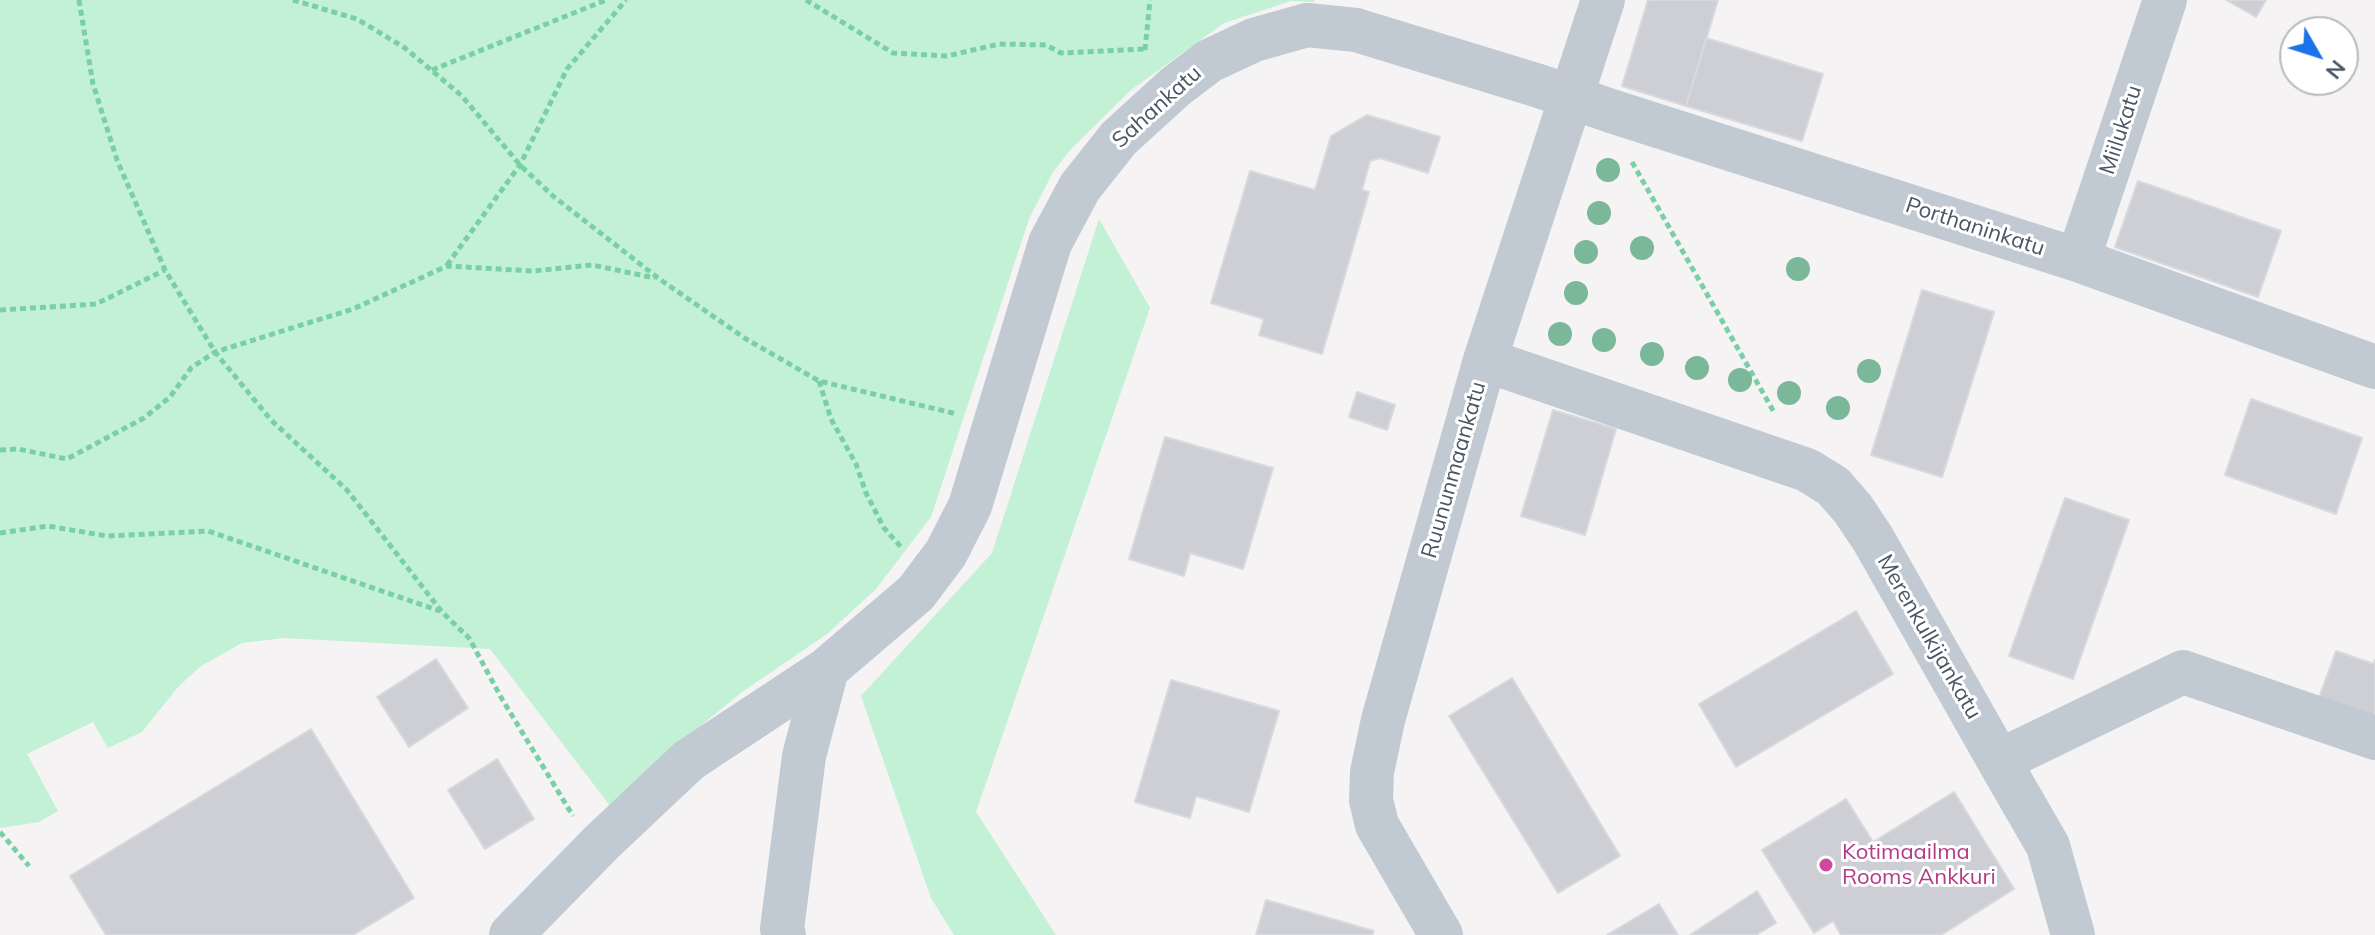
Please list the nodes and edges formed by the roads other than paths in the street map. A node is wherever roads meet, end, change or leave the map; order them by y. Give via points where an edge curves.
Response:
1 (1603, 0) edge
2 (2165, 0) edge
3 (1572, 97) junction
4 (2078, 260) junction
5 (1485, 360) junction
6 (2375, 367) edge
7 (827, 669) junction
8 (2375, 738) edge
9 (1999, 761) junction
10 (2068, 933) edge
11 (511, 935) edge
12 (784, 935) edge
13 (1441, 935) edge

1 - 3 street, Ruununmaankatu
2 - 4 street, Miilukatu
3 - 4 street, Porthaninkatu
3 - 5 street, Ruununmaankatu
3 - 7 street, Sahankatu via 1356,30 1307,25 1254,40 1209,61 1175,87 1119,138 1080,187 1050,243 970,506 946,553 916,593
4 - 6 street, Porthaninkatu
5 - 9 street, Merenkulkijankatu via 1792,464 1833,486 1853,509
5 - 13 street, Ruununmaankatu via 1372,772 1377,825
7 - 11 street, Sahankatu via 689,760
7 - 12 street via 804,756
8 - 9 street via 2183,672
9 - 10 street, Merenkulkijankatu via 2048,846

